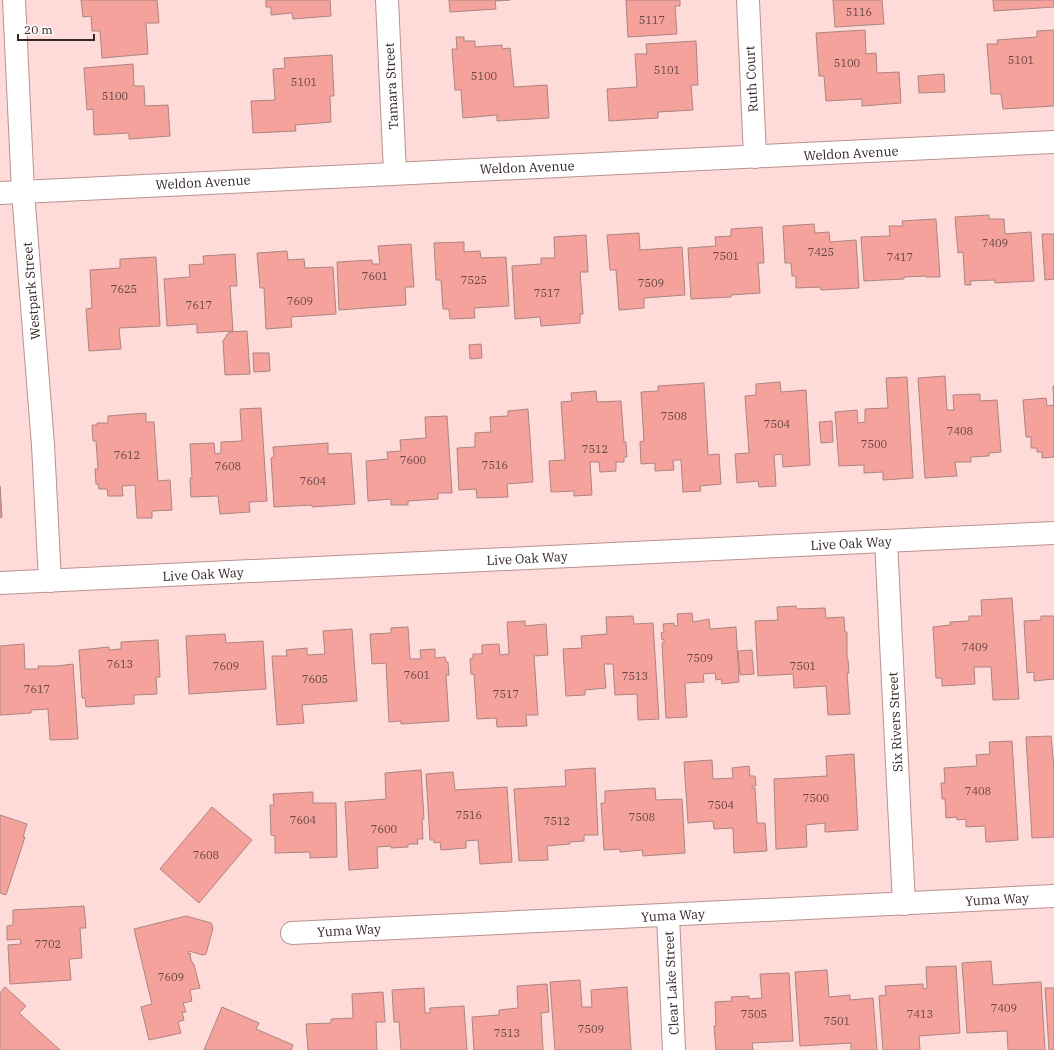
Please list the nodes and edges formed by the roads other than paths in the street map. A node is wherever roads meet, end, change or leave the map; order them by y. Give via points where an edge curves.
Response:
1 (14, 0) edge
2 (387, 0) edge
3 (748, 0) edge
4 (1054, 142) edge
5 (755, 157) junction
6 (395, 173) junction
7 (22, 192) junction
8 (0, 193) edge
9 (1054, 533) edge
10 (886, 541) junction
11 (50, 581) junction
12 (0, 583) edge
13 (1054, 896) edge
14 (904, 904) junction
15 (668, 915) junction
16 (292, 933) dead end
17 (674, 1050) edge

1 - 7 street, Westpark Street
2 - 6 street, Tamara Street
3 - 5 street, Ruth Court
4 - 5 street, Weldon Avenue
5 - 6 street, Weldon Avenue
6 - 7 street, Weldon Avenue
7 - 8 street, Weldon Avenue
7 - 11 street, Westpark Street via 43,445
9 - 10 street, Live Oak Way
10 - 11 street, Live Oak Way
10 - 14 street, Six Rivers Street
11 - 12 street, Live Oak Way
13 - 14 street, Yuma Way
14 - 15 street, Yuma Way
15 - 16 street, Yuma Way
15 - 17 street, Clear Lake Street

